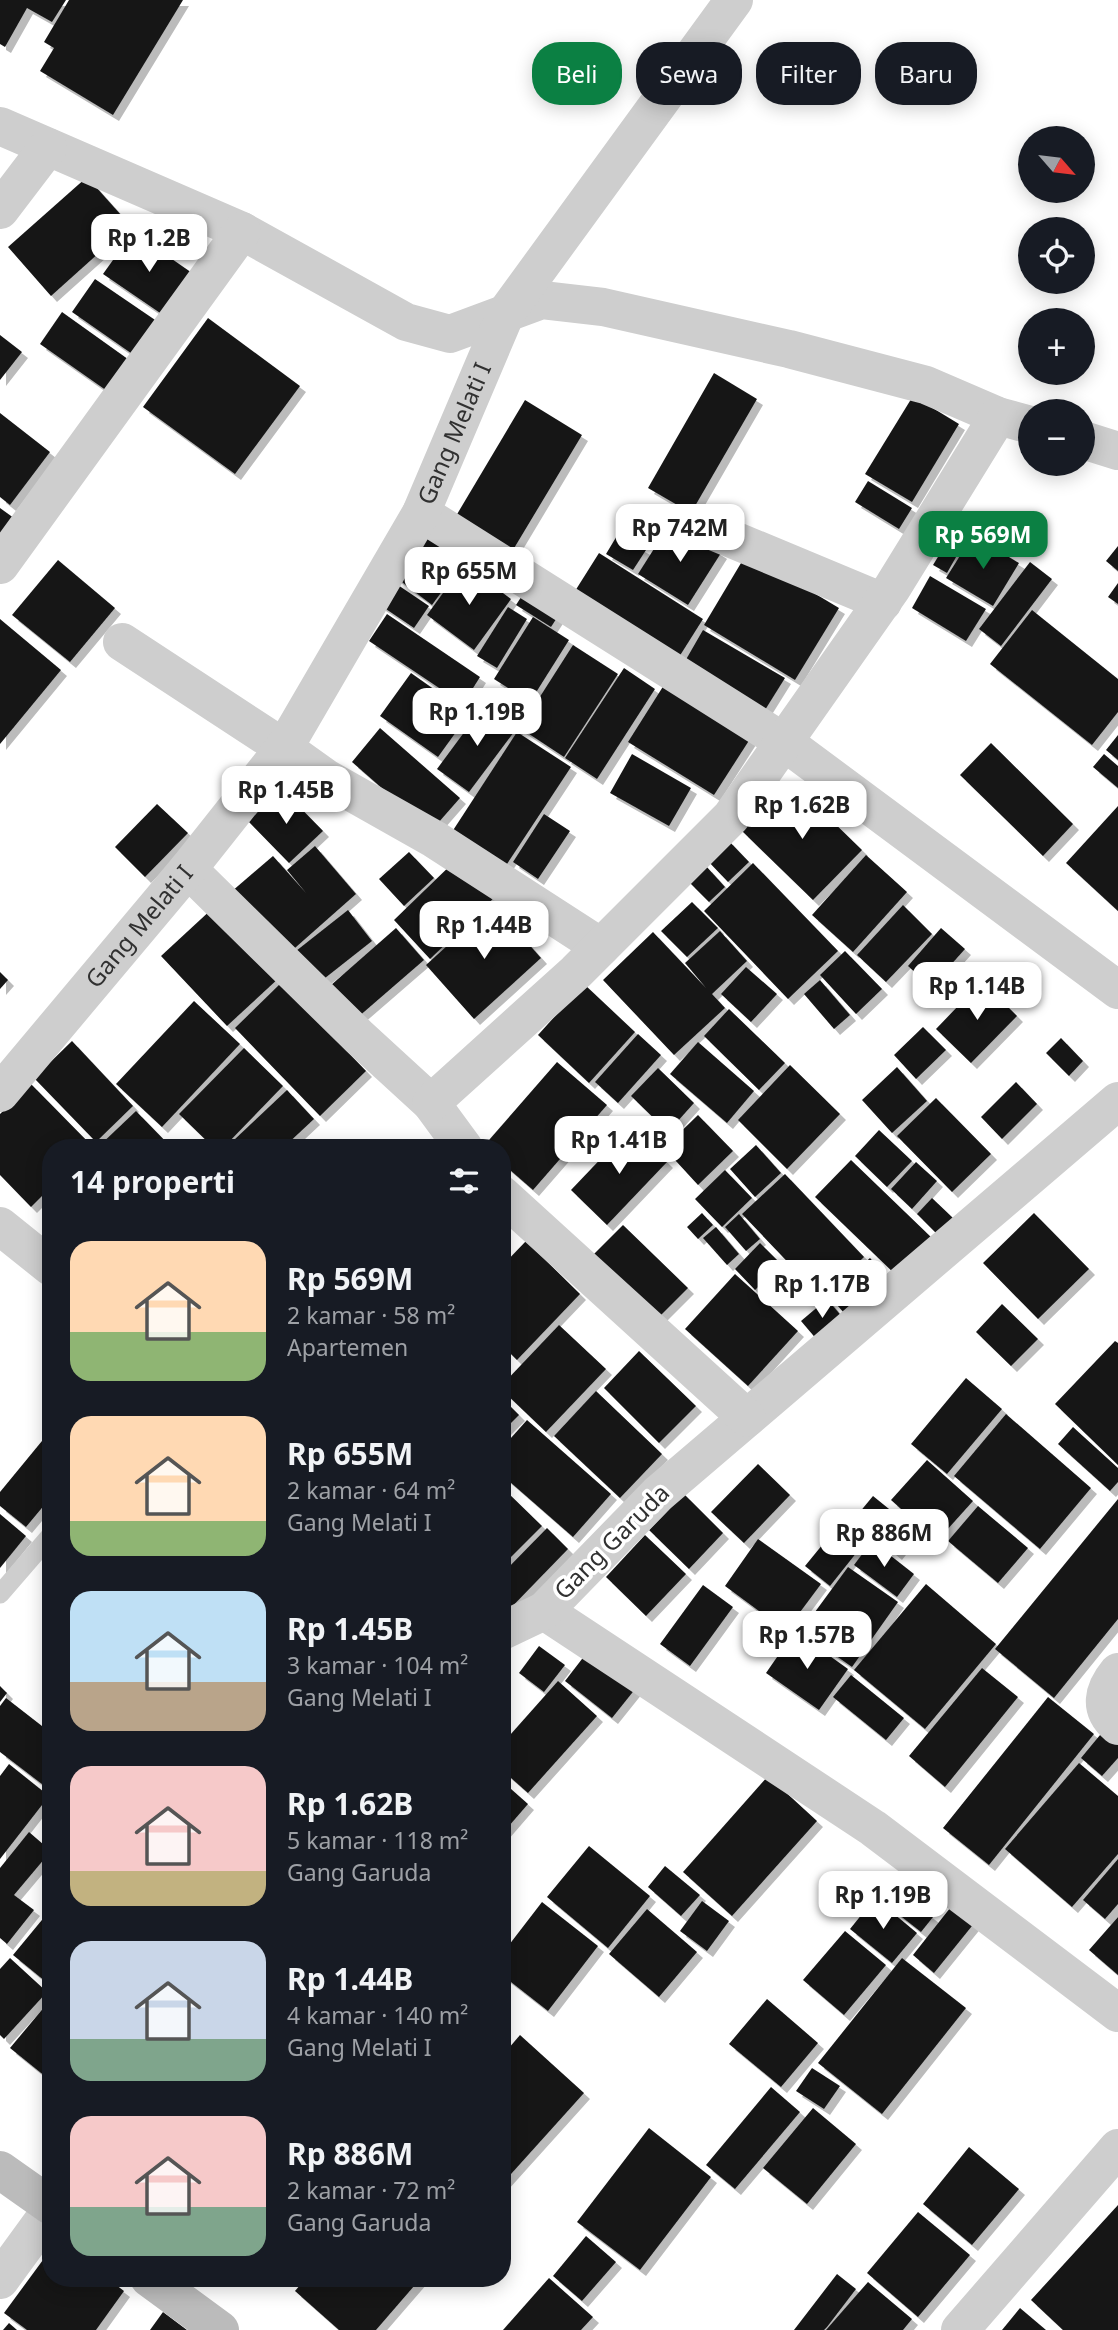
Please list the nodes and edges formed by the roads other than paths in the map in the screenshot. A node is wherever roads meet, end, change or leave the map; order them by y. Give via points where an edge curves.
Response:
1 (734, 0) edge
2 (0, 126) edge
3 (48, 147) junction
4 (0, 210) edge
5 (242, 230) junction
6 (506, 313) junction
7 (1014, 420) edge
8 (1095, 444) edge
9 (1118, 451) edge
10 (421, 513) junction
11 (710, 530) dead end
12 (0, 565) edge
13 (883, 602) junction
14 (122, 642) dead end
15 (784, 742) junction
16 (284, 748) junction
17 (188, 869) junction
18 (601, 947) junction
19 (1118, 990) edge
20 (0, 1093) edge
21 (1118, 1101) edge
22 (431, 1103) junction
23 (457, 1139) edge
24 (511, 1203) edge
25 (0, 1226) edge
26 (42, 1260) edge
27 (747, 1418) junction
28 (42, 1545) edge
29 (0, 1594) edge
30 (544, 1611) junction
31 (511, 1627) edge
32 (1118, 1672) edge
33 (1118, 1726) edge
34 (1118, 2013) edge
35 (1118, 2148) edge
36 (0, 2170) edge
37 (42, 2201) edge
38 (42, 2221) edge
39 (0, 2280) edge
40 (161, 2287) edge
41 (220, 2330) edge
42 (960, 2330) edge

1 - 6 street, Gang Melati I
2 - 3 street
3 - 4 street
3 - 5 street
5 - 6 street via 406,322 450,334
5 - 12 street
6 - 7 street via 542,300 603,307 926,385
6 - 10 street, Gang Melati I
7 - 13 street
8 - 9 street
10 - 15 street
10 - 16 street, Gang Melati I
11 - 13 street
13 - 15 street
14 - 16 street
15 - 18 street via 731,817
15 - 19 street
16 - 17 street, Gang Melati I
16 - 18 street
17 - 20 street, Gang Melati I
17 - 22 street
18 - 22 street
21 - 27 street, Gang Garuda
22 - 23 street
24 - 27 street
25 - 26 street
27 - 30 street, Gang Garuda via 658,1494
28 - 29 lane
30 - 31 street
30 - 34 street, Gang Garuda via 873,1828
32 - 33 street via 1103,1698
35 - 42 street
36 - 37 street
38 - 39 street
40 - 41 street

